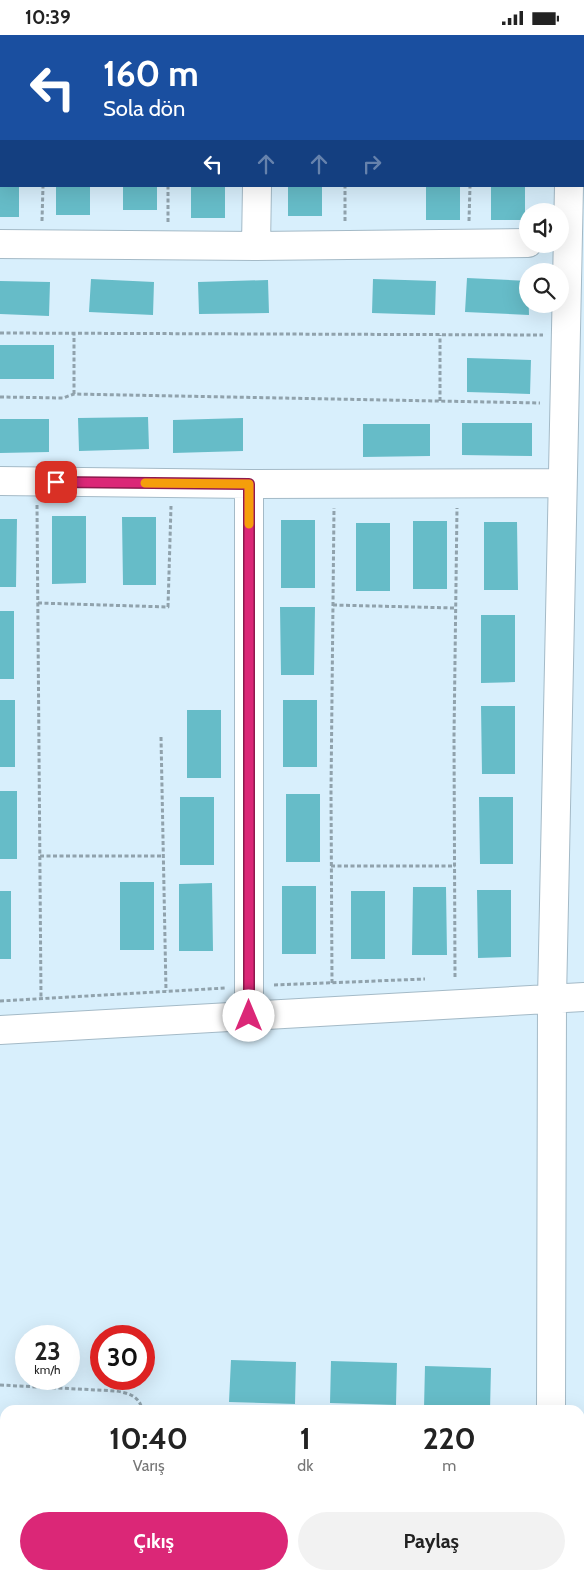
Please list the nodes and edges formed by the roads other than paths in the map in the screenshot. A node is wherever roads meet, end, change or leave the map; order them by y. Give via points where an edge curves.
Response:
1 (257, 187) edge
2 (569, 187) edge
3 (571, 242) edge
4 (519, 243) edge
5 (0, 244) edge
6 (256, 246) junction
7 (0, 481) edge
8 (562, 483) junction
9 (249, 484) junction
10 (584, 997) edge
11 (552, 999) junction
12 (249, 1016) junction
13 (0, 1029) edge
14 (551, 1405) edge

1 - 6 street
2 - 3 street
3 - 8 street
4 - 6 street
5 - 6 street
7 - 9 street
8 - 9 street
8 - 11 street
9 - 12 street
10 - 11 street
11 - 12 street
11 - 14 street
12 - 13 street

